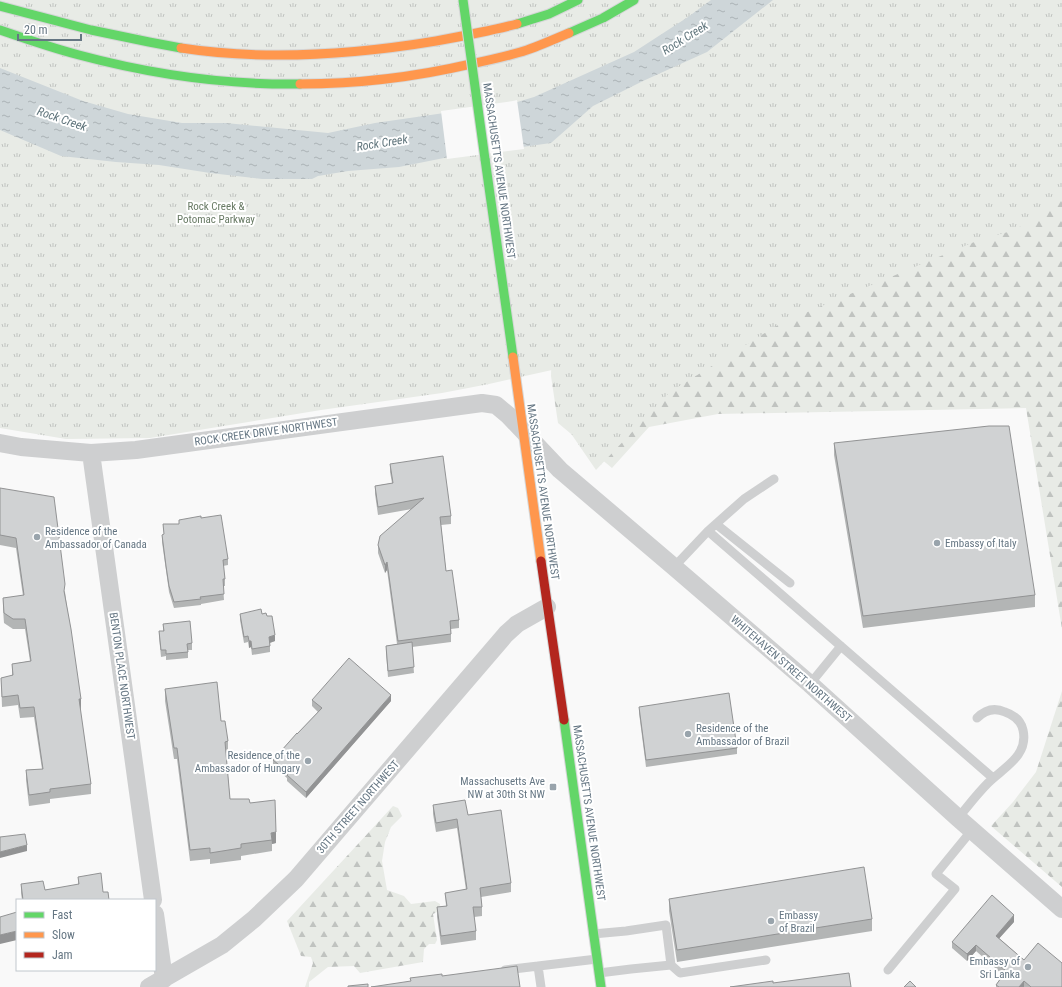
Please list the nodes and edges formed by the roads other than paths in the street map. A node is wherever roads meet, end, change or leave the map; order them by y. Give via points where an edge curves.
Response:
1 (463, 0) edge
2 (578, 0) edge
3 (634, 0) edge
4 (0, 6) edge
5 (0, 30) edge
6 (522, 429) junction
7 (0, 443) edge
8 (91, 453) junction
9 (774, 479) dead end
10 (716, 524) junction
11 (708, 531) junction
12 (674, 567) junction
13 (790, 583) dead end
14 (547, 607) junction
15 (841, 646) junction
16 (810, 684) junction
17 (977, 718) dead end
18 (994, 778) junction
19 (958, 818) junction
20 (972, 830) junction
21 (153, 899) edge
22 (1062, 909) edge
23 (593, 934) junction
24 (156, 948) edge
25 (597, 959) junction
26 (766, 960) dead end
27 (671, 965) junction
28 (538, 966) junction
29 (888, 970) dead end
30 (498, 971) edge
31 (599, 973) junction
32 (157, 983) edge
33 (541, 987) edge
34 (601, 987) edge

1 - 6 main road, MASSACHUSETTS AVENUE NORTHWEST, bridge
2 - 4 main road via 532,20 499,29 378,50 284,56 212,52 169,46 89,30
3 - 5 main road via 599,20 563,36 526,50 482,62 426,74 320,84 237,82 149,70 55,48
6 - 8 street, ROCK CREEK DRIVE NORTHWEST via 496,405 482,403 136,450
6 - 12 street, WHITEHAVEN STREET NORTHWEST via 560,470
6 - 14 main road, MASSACHUSETTS AVENUE NORTHWEST
7 - 8 street, ROCK CREEK DRIVE NORTHWEST
8 - 21 street, BENTON PLACE NORTHWEST
9 - 10 lane via 744,499
10 - 11 lane
10 - 13 lane
11 - 12 lane
11 - 15 lane
12 - 16 street, WHITEHAVEN STREET NORTHWEST
14 - 23 main road, MASSACHUSETTS AVENUE NORTHWEST
14 - 32 street, 30TH STREET NORTHWEST via 517,624 506,634 296,879 222,945
15 - 16 lane
15 - 18 lane
16 - 19 street, WHITEHAVEN STREET NORTHWEST
17 - 18 lane via 982,712 999,710 1011,714 1021,724 1024,737 1021,751 1016,759
18 - 19 lane
19 - 20 street, WHITEHAVEN STREET NORTHWEST
20 - 22 street, WHITEHAVEN STREET NORTHWEST
20 - 29 lane via 936,874 954,889
23 - 25 main road, MASSACHUSETTS AVENUE NORTHWEST
23 - 27 lane via 666,926
24 - 32 street
25 - 28 lane
25 - 31 main road, MASSACHUSETTS AVENUE NORTHWEST
26 - 27 lane via 680,973
27 - 31 lane
28 - 30 lane
28 - 33 lane
31 - 34 main road, MASSACHUSETTS AVENUE NORTHWEST

